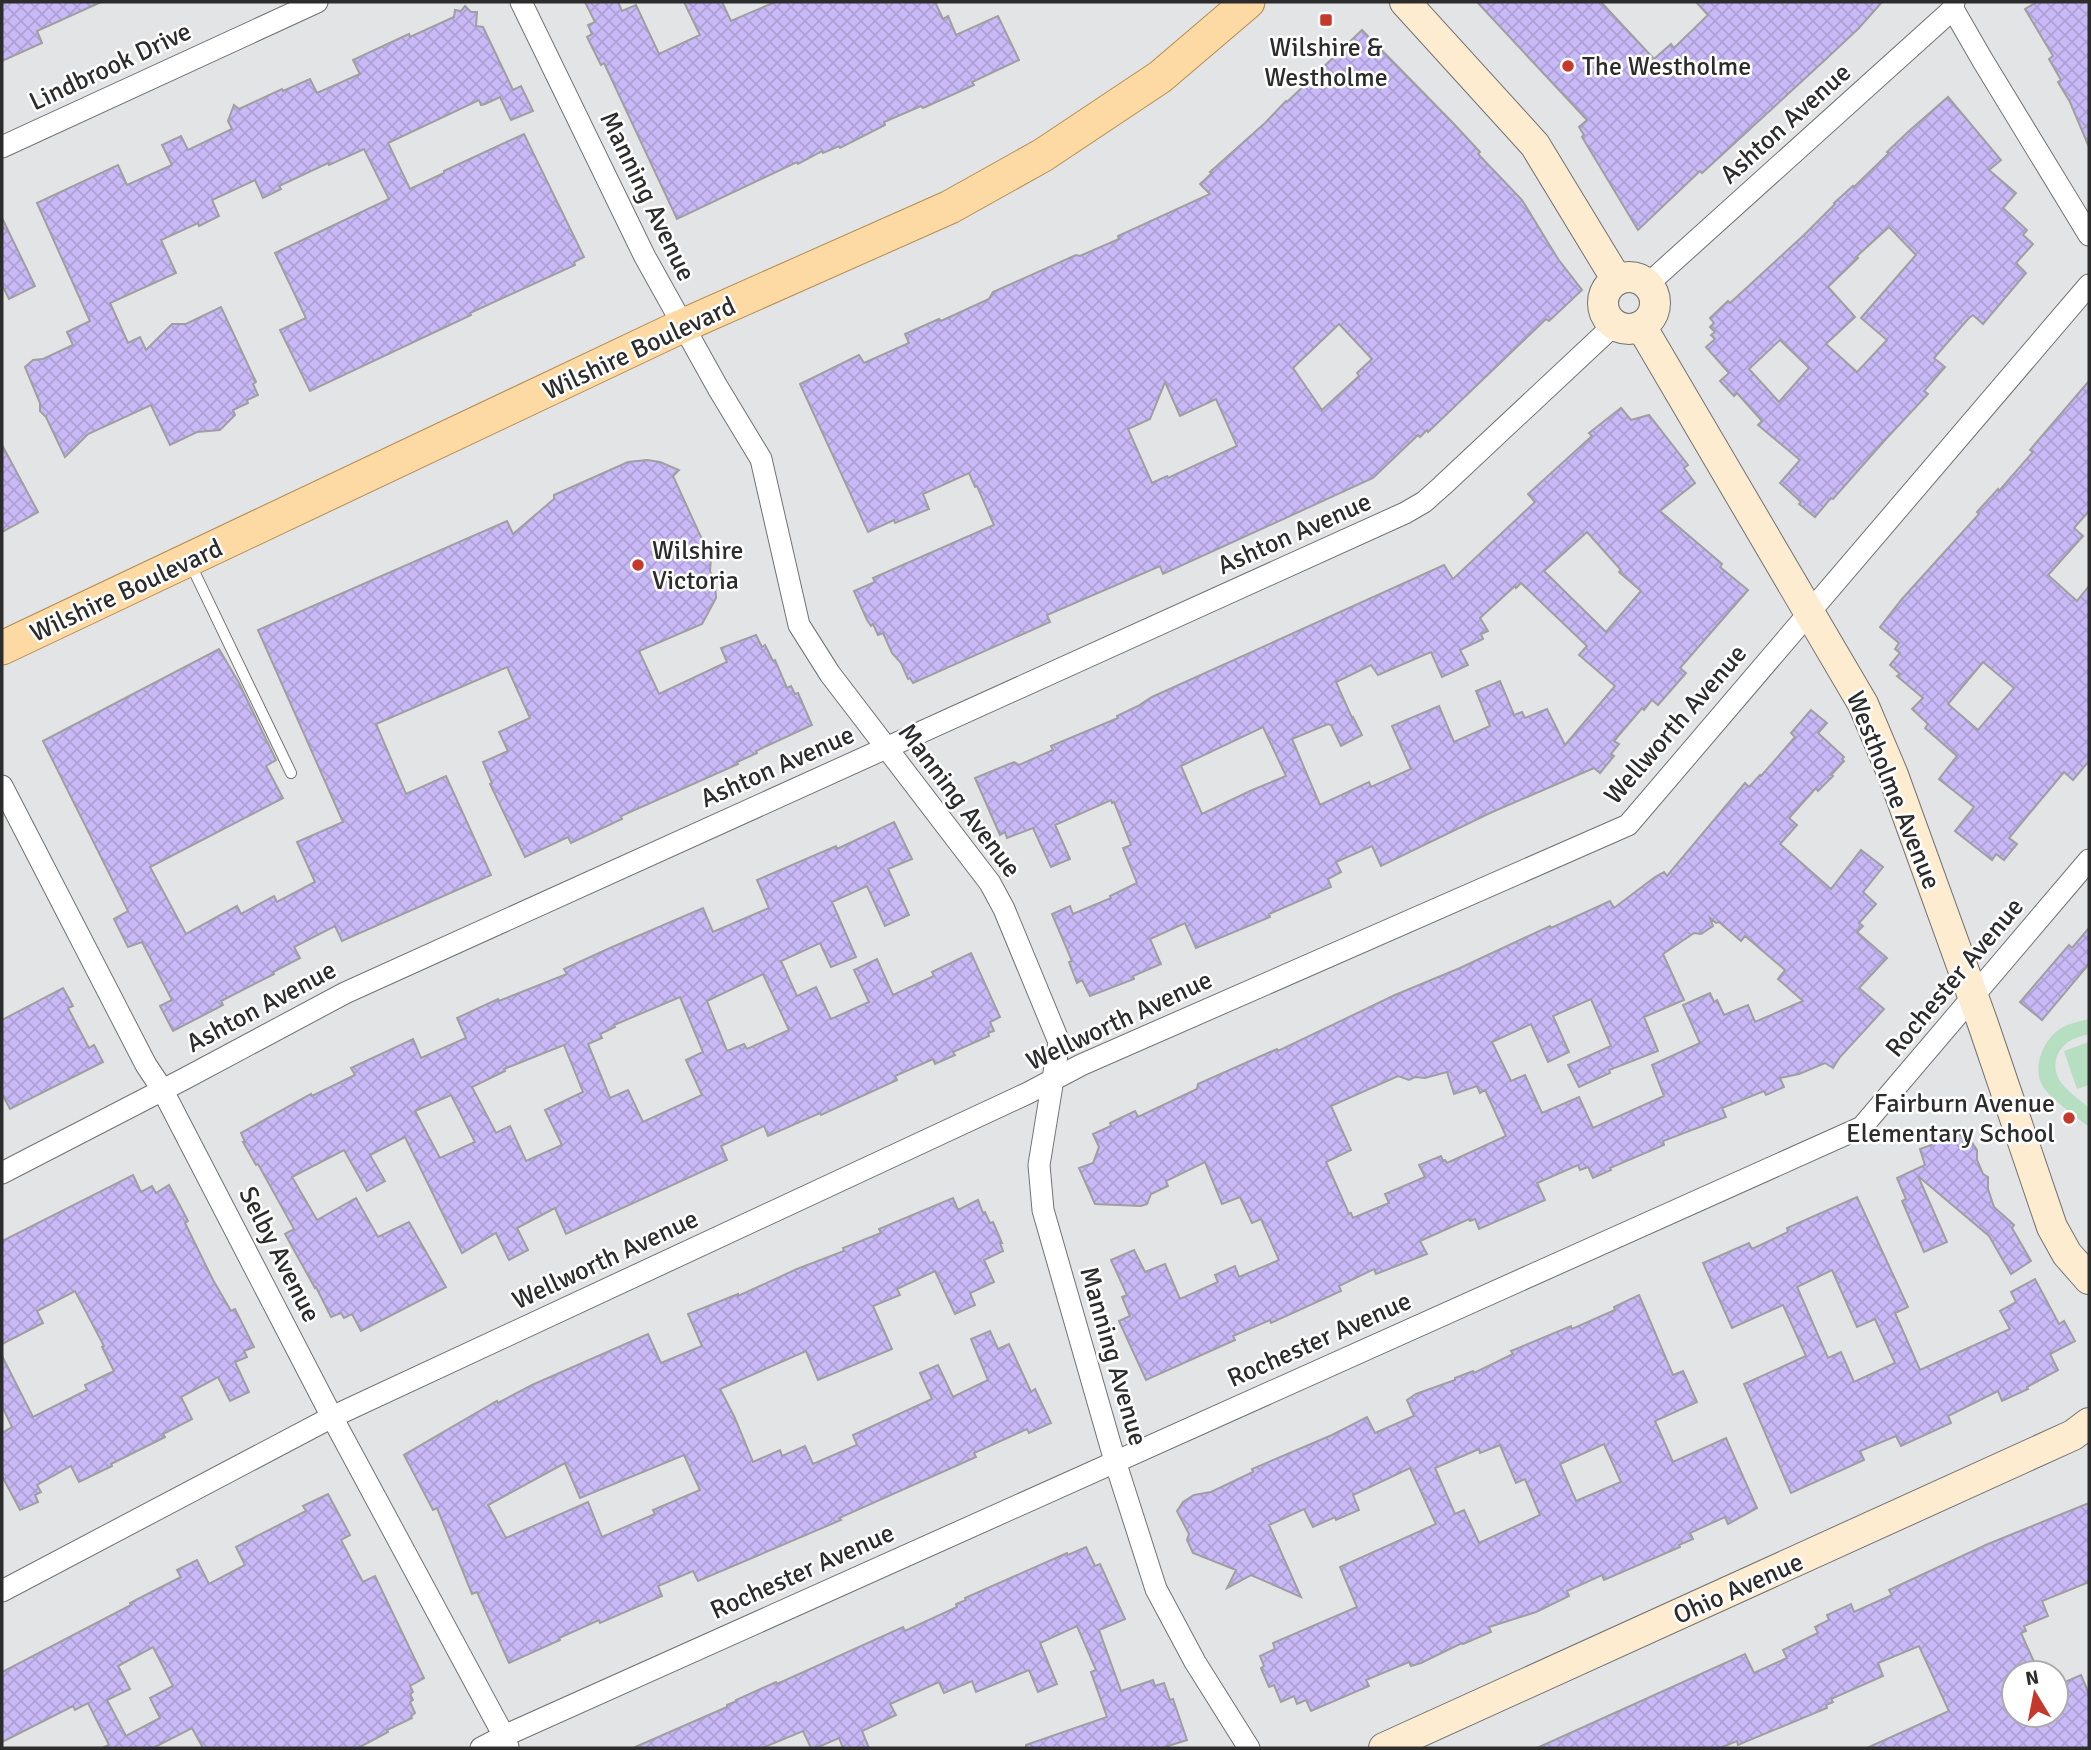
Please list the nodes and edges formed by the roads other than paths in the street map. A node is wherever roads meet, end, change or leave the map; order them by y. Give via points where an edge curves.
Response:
1 (317, 2) edge
2 (522, 2) edge
3 (1248, 2) edge
4 (1405, 2) edge
5 (1954, 6) edge
6 (2, 147) edge
7 (2089, 235) edge
8 (1617, 280) junction
9 (1648, 284) junction
10 (2089, 285) edge
11 (1628, 325) junction
12 (682, 326) junction
13 (189, 560) junction
14 (1809, 612) junction
15 (2, 648) edge
16 (886, 747) junction
17 (291, 773) dead end
18 (2, 786) edge
19 (2089, 860) edge
20 (1973, 998) junction
21 (1054, 1079) junction
22 (162, 1089) junction
23 (2, 1173) edge
24 (2089, 1279) edge
25 (332, 1417) junction
26 (2089, 1423) edge
27 (1115, 1461) junction
28 (2, 1591) edge
29 (506, 1742) edge
30 (481, 1748) edge
31 (1249, 1748) edge
32 (1384, 1748) edge

1 - 6 street, Lindbrook Drive
2 - 12 street, Manning Avenue
3 - 12 main road, Wilshire Boulevard via 1160,77 1043,155 950,207
4 - 8 street via 1535,145
5 - 7 street
5 - 9 street, Ashton Avenue
8 - 9 street via 1630,277
8 - 11 street via 1610,285 1604,310
9 - 11 street via 1655,307 1648,322
10 - 14 street, Wellworth Avenue
11 - 14 street, Westholme Avenue
11 - 16 street, Ashton Avenue via 1424,502 1405,513
12 - 13 main road, Wilshire Boulevard
12 - 16 street, Manning Avenue via 761,459 799,625
13 - 15 main road, Wilshire Boulevard
13 - 17 lane
14 - 20 street, Westholme Avenue via 1863,704
14 - 21 street, Wellworth Avenue via 1628,825
16 - 21 street, Manning Avenue via 990,883 1004,909 1059,1042
16 - 22 street, Ashton Avenue via 345,993
18 - 22 street, Selby Avenue
19 - 20 street, Rochester Avenue
20 - 24 street, Westholme Avenue via 2052,1227
20 - 27 street, Rochester Avenue via 1862,1127
21 - 25 street, Wellworth Avenue
21 - 27 street, Manning Avenue via 1039,1165 1043,1210
22 - 23 street, Ashton Avenue
22 - 25 street, Selby Avenue
25 - 28 street, Wellworth Avenue
25 - 29 street, Selby Avenue
26 - 32 street, Ohio Avenue via 2073,1435
27 - 29 street, Rochester Avenue
27 - 31 street, Manning Avenue via 1156,1589
29 - 30 street, Rochester Avenue

